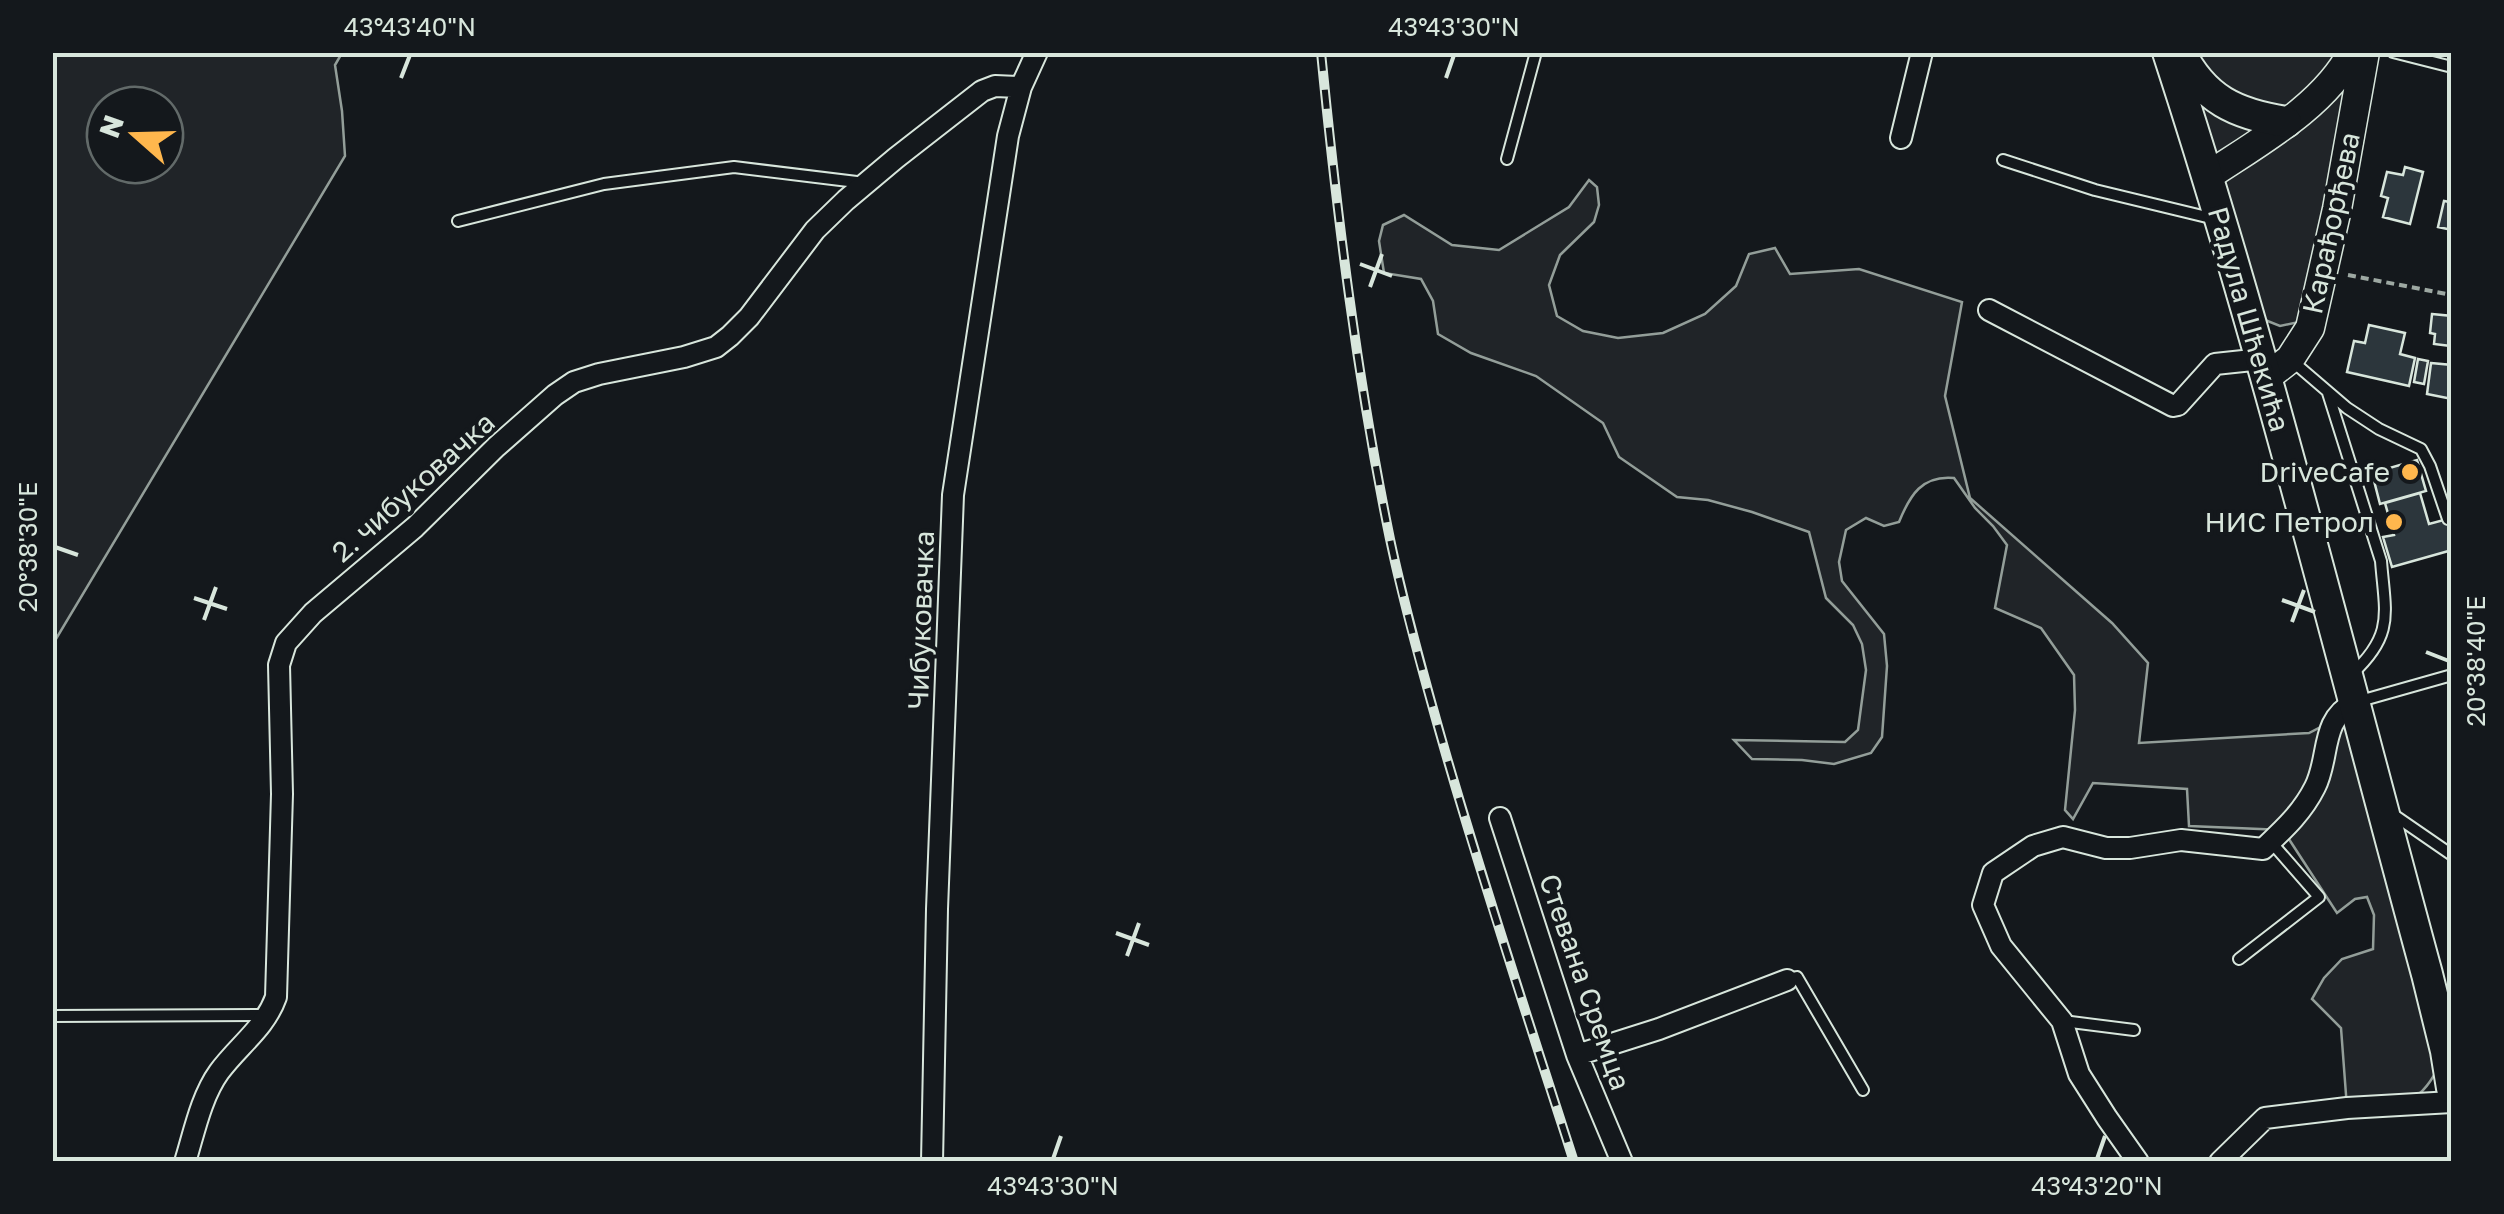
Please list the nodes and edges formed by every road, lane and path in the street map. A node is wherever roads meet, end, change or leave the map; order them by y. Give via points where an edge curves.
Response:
1 (1037, 52) edge
2 (1536, 52) edge
3 (1922, 52) edge
4 (2168, 52) edge
5 (2180, 52) edge
6 (2352, 52) edge
7 (2365, 52) edge
8 (2393, 52) edge
9 (2452, 68) edge
10 (1021, 86) junction
11 (2286, 122) junction
12 (1901, 138) dead end
13 (1507, 159) dead end
14 (2003, 160) dead end
15 (2208, 176) junction
16 (866, 183) junction
17 (2221, 220) junction
18 (458, 221) dead end
19 (2324, 270) junction
20 (2452, 296) edge
21 (1990, 310) dead end
22 (2273, 365) junction
23 (2328, 393) junction
24 (2448, 519) dead end
25 (2452, 674) edge
26 (2351, 691) junction
27 (2382, 807) junction
28 (1500, 818) dead end
29 (2271, 842) junction
30 (2452, 855) edge
31 (2240, 958) dead end
32 (1787, 980) joint
33 (270, 1015) junction
34 (52, 1016) edge
35 (2062, 1021) junction
36 (2134, 1030) dead end
37 (1577, 1055) junction
38 (2452, 1088) edge
39 (1863, 1090) dead end
40 (2452, 1102) edge
41 (184, 1162) edge
42 (932, 1162) edge
43 (1622, 1162) edge
44 (2138, 1162) edge
45 (2220, 1162) edge

1 - 10 street, Чибуковачка
2 - 13 lane
3 - 12 street
4 - 15 main road, Радула Шћекића
5 - 11 main road via 2202,86 2224,104
6 - 11 street, Карађорђева via 2322,94
7 - 19 street, Карађорђева
8 - 9 lane
10 - 16 street, 2. чибуковачка via 982,91
10 - 42 street, Чибуковачка via 953,495
11 - 15 street, Карађорђева
14 - 17 lane
15 - 17 main road, Радула Шћекића
16 - 18 lane via 734,168 604,184
16 - 33 street, 2. чибуковачка via 815,230 730,336 684,357 574,382 555,395 286,643 280,665 276,997
17 - 22 main road, Радула Шћекића
19 - 20 path
19 - 22 street, Карађорђева via 2310,328
21 - 22 street via 2173,406 2214,364
22 - 23 lane
22 - 26 main road, Радула Шћекића
23 - 24 lane via 2421,449
23 - 26 lane via 2384,557 2386,624
25 - 26 lane
26 - 27 main road, Радула Шћекића
26 - 29 street via 2332,721 2317,784
27 - 30 lane
27 - 38 main road, Радула Шћекића
28 - 37 street, Стевана Сремца
29 - 31 lane via 2319,897
29 - 35 street via 2264,850 2180,840 2106,848 2063,838 2034,846 1994,873 1984,905 2001,946
32 - 37 street
32 - 39 lane via 1797,977
33 - 34 lane
33 - 41 street via 218,1073
35 - 36 lane
35 - 44 street via 2079,1074
37 - 43 street, Стевана Сремца
40 - 45 street via 2265,1118

